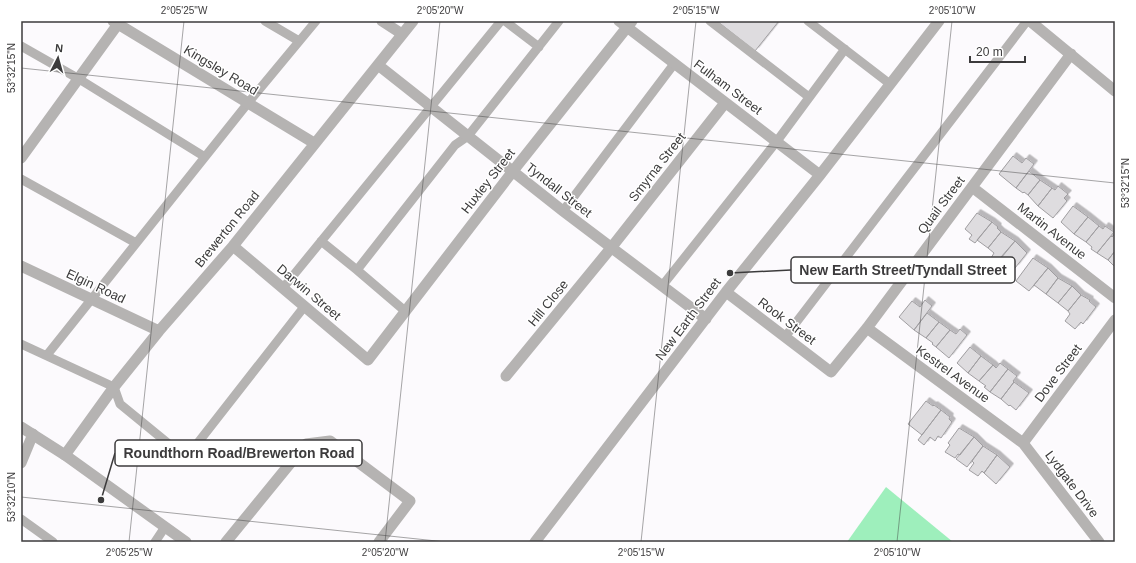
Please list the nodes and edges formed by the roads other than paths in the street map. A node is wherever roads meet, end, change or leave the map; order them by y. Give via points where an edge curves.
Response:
1 (265, 21) edge
2 (316, 21) edge
3 (382, 21) edge
4 (413, 21) edge
5 (501, 21) edge
6 (505, 21) edge
7 (559, 21) edge
8 (710, 21) edge
9 (808, 21) edge
10 (939, 21) edge
11 (1029, 21) edge
12 (118, 22) edge
13 (626, 23) edge
14 (402, 34) junction
15 (299, 41) junction
16 (21, 46) edge
17 (539, 47) junction
18 (842, 48) junction
19 (1071, 54) junction
20 (674, 64) junction
21 (378, 65) junction
22 (79, 79) junction
23 (890, 84) junction
24 (1115, 91) edge
25 (809, 97) junction
26 (248, 103) junction
27 (724, 103) junction
28 (431, 107) junction
29 (468, 136) junction
30 (777, 141) junction
31 (314, 143) junction
32 (205, 157) junction
33 (21, 158) edge
34 (513, 171) junction
35 (820, 175) junction
36 (21, 179) edge
37 (972, 187) junction
38 (563, 211) junction
39 (321, 241) junction
40 (136, 243) junction
41 (233, 246) junction
42 (611, 248) junction
43 (21, 266) edge
44 (357, 270) junction
45 (662, 286) junction
46 (282, 288) junction
47 (726, 292) junction
48 (1115, 298) edge
49 (91, 299) junction
50 (304, 307) junction
51 (405, 311) junction
52 (706, 319) junction
53 (1115, 320) edge
54 (867, 328) junction
55 (159, 331) junction
56 (785, 337) junction
57 (21, 344) edge
58 (47, 355) junction
59 (368, 360) joint
60 (831, 372) joint
61 (506, 376) dead end
62 (114, 387) junction
63 (21, 427) edge
64 (33, 434) junction
65 (1023, 443) junction
66 (65, 455) junction
67 (21, 463) edge
68 (21, 519) edge
69 (165, 527) junction
70 (53, 542) edge
71 (155, 542) edge
72 (186, 542) edge
73 (226, 542) edge
74 (379, 542) edge
75 (535, 542) edge
76 (1098, 542) edge

1 - 15 lane
2 - 15 lane
3 - 14 street
4 - 14 street, Brewerton Road
5 - 28 lane
6 - 17 lane
7 - 17 lane
8 - 25 lane
9 - 18 lane
10 - 23 street, New Earth Street
11 - 19 street
11 - 56 lane
12 - 22 street
12 - 26 street, Kingsley Road
13 - 20 street, Fulham Street
13 - 34 street, Huxley Street
14 - 21 street, Brewerton Road
15 - 26 lane
16 - 22 lane
17 - 29 lane
18 - 23 lane
18 - 25 lane
19 - 24 street
19 - 37 street, Quail Street
20 - 27 street, Fulham Street
20 - 38 lane
21 - 28 street, Tyndall Street
21 - 31 street, Brewerton Road
22 - 32 lane
22 - 33 street
23 - 35 street, New Earth Street
25 - 30 lane
26 - 31 street, Kingsley Road
26 - 32 lane
27 - 30 street, Fulham Street
27 - 42 street, Smyrna Street
28 - 29 street, Tyndall Street
28 - 39 lane
29 - 34 street, Tyndall Street
29 - 44 lane via 455,146
30 - 35 street, Fulham Street
30 - 45 lane
31 - 41 street, Brewerton Road
32 - 40 lane
34 - 38 street, Tyndall Street
34 - 51 street, Huxley Street
35 - 47 street, New Earth Street
36 - 40 lane
37 - 48 street, Martin Avenue
37 - 54 street, Quail Street
38 - 42 street, Tyndall Street
39 - 44 lane
39 - 46 lane
40 - 49 lane
41 - 46 street, Darwin Street
41 - 55 street, Brewerton Road
42 - 45 street, Tyndall Street
42 - 61 street, Hill Close
43 - 49 street, Elgin Road
44 - 51 lane
45 - 52 street, Tyndall Street
46 - 50 street, Darwin Street
47 - 52 street, New Earth Street
47 - 56 street, Rook Street
49 - 55 street, Elgin Road
49 - 58 lane
50 - 59 street, Darwin Street
50 - 62 lane via 186,458 120,404
51 - 59 street, Huxley Street
52 - 75 street, New Earth Street
53 - 65 street, Dove Street
54 - 60 street, Quail Street
54 - 65 street, Kestrel Avenue
55 - 62 street, Brewerton Road
56 - 60 street, Rook Street
57 - 58 lane
58 - 62 lane
62 - 66 street, Brewerton Road
63 - 64 street
64 - 66 street
64 - 67 street
65 - 76 street, Lydgate Drive
66 - 69 street
68 - 70 lane
69 - 71 lane
69 - 72 street
73 - 74 street via 306,444 330,441 410,502

